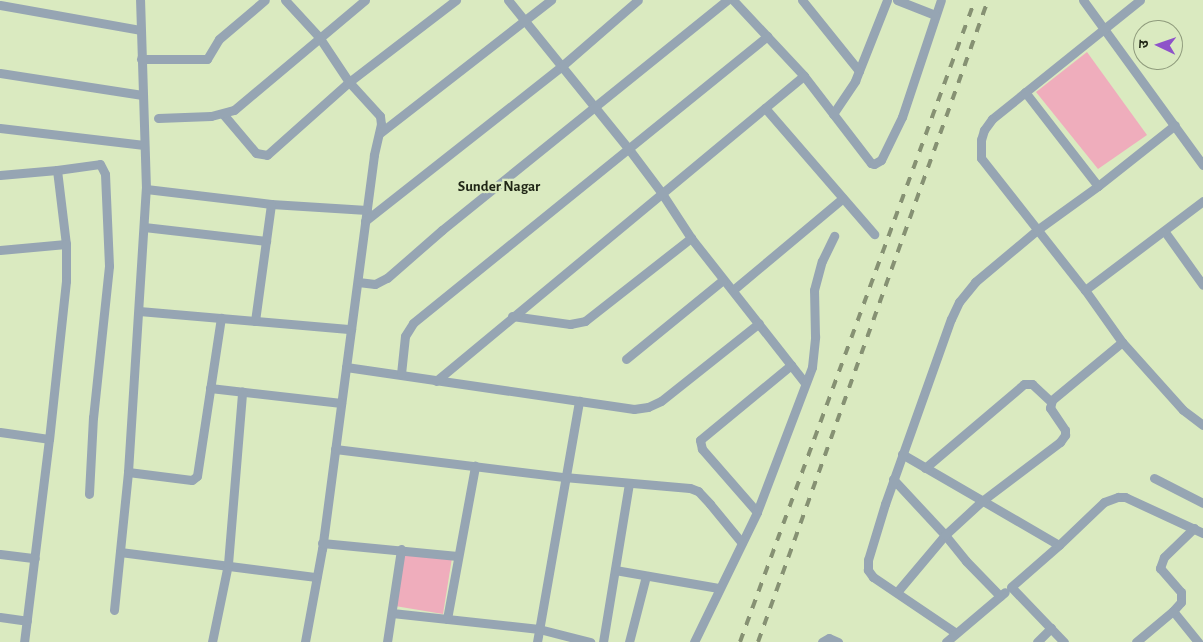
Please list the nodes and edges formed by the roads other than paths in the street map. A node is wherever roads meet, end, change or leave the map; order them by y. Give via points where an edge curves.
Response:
1 (140, 0) edge
2 (265, 0) edge
3 (285, 0) edge
4 (365, 0) edge
5 (456, 0) edge
6 (508, 0) edge
7 (550, 0) edge
8 (638, 0) edge
9 (728, 0) edge
10 (733, 0) edge
11 (802, 0) edge
12 (897, 0) edge
13 (941, 0) edge
14 (1084, 0) edge
15 (1140, 0) edge
16 (885, 1) edge
17 (0, 5) edge
18 (935, 15) junction
19 (525, 22) junction
20 (1105, 28) junction
21 (140, 30) junction
22 (767, 36) junction
23 (319, 37) junction
24 (141, 59) junction
25 (563, 65) junction
26 (860, 71) junction
27 (0, 73) edge
28 (804, 76) junction
29 (349, 82) junction
30 (1025, 92) junction
31 (142, 95) junction
32 (594, 107) junction
33 (765, 108) junction
34 (223, 114) junction
35 (833, 114) junction
36 (158, 118) dead end
37 (1175, 125) junction
38 (0, 128) edge
39 (380, 133) junction
40 (144, 145) junction
41 (628, 148) junction
42 (1203, 165) edge
43 (57, 170) junction
44 (0, 175) edge
45 (1098, 186) junction
46 (146, 189) junction
47 (661, 192) junction
48 (843, 198) junction
49 (1203, 202) edge
50 (271, 204) junction
51 (366, 210) junction
52 (365, 221) junction
53 (144, 227) junction
54 (1036, 230) junction
55 (1165, 232) junction
56 (874, 234) dead end
57 (834, 236) dead end
58 (691, 238) junction
59 (266, 241) junction
60 (66, 244) junction
61 (0, 250) edge
62 (723, 280) junction
63 (358, 282) junction
64 (1203, 285) edge
65 (732, 290) junction
66 (1085, 290) junction
67 (139, 311) junction
68 (512, 316) junction
69 (221, 318) junction
70 (255, 321) junction
71 (759, 323) junction
72 (351, 329) junction
73 (1122, 342) junction
74 (626, 359) dead end
75 (791, 364) junction
76 (346, 367) junction
77 (401, 374) junction
78 (436, 381) junction
79 (806, 383) junction
80 (210, 388) junction
81 (242, 392) junction
82 (579, 401) junction
83 (1051, 402) junction
84 (341, 403) junction
85 (1203, 425) edge
86 (0, 432) edge
87 (49, 439) junction
88 (335, 449) junction
89 (902, 454) junction
90 (475, 466) junction
91 (925, 468) junction
92 (128, 472) junction
93 (564, 477) junction
94 (1154, 478) dead end
95 (893, 479) junction
96 (629, 483) junction
97 (89, 494) dead end
98 (982, 501) junction
99 (1203, 503) edge
100 (757, 512) junction
101 (1194, 528) junction
102 (1203, 532) edge
103 (945, 535) junction
104 (322, 544) junction
105 (742, 544) junction
106 (1059, 545) junction
107 (401, 549) junction
108 (120, 552) junction
109 (0, 554) edge
110 (457, 556) junction
111 (35, 558) junction
112 (228, 564) junction
113 (615, 570) junction
114 (316, 576) junction
115 (646, 576) junction
116 (1011, 587) junction
117 (718, 588) junction
118 (897, 592) junction
119 (1000, 596) junction
120 (114, 610) dead end
121 (1173, 611) junction
122 (392, 613) junction
123 (0, 617) edge
124 (447, 619) junction
125 (27, 621) junction
126 (1051, 628) junction
127 (539, 629) junction
128 (956, 633) junction
129 (24, 642) edge
130 (212, 642) edge
131 (305, 642) edge
132 (387, 642) edge
133 (537, 642) edge
134 (590, 642) edge
135 (603, 642) edge
136 (629, 642) edge
137 (694, 642) edge
138 (822, 642) edge
139 (838, 642) edge
140 (946, 642) edge
141 (1037, 642) edge
142 (1064, 642) edge
143 (1136, 642) edge
144 (1198, 642) edge

1 - 21 street
2 - 24 street via 219,39 207,59
3 - 23 street
4 - 23 street
5 - 29 street
6 - 19 street
7 - 19 street
8 - 25 street
9 - 32 street
10 - 22 street
11 - 26 street
12 - 18 street
13 - 18 street
14 - 20 street
15 - 20 street
16 - 26 street
17 - 21 street
18 - 35 street via 902,117 878,164 871,163
19 - 25 street
19 - 39 street
20 - 30 street
20 - 37 street
21 - 24 street
22 - 28 street
22 - 41 street
23 - 29 street
23 - 34 street via 244,104
24 - 31 street
25 - 32 street
25 - 52 street
26 - 35 street
27 - 31 street
28 - 33 street
28 - 35 street
29 - 34 street via 267,155 256,153
29 - 39 street via 380,116
30 - 45 street
30 - 54 street via 992,119 984,130 980,148 981,158
31 - 40 street
32 - 41 street
32 - 63 street via 387,278 375,284
33 - 47 street
33 - 48 street
34 - 36 street
37 - 42 street
37 - 45 street
38 - 40 street
39 - 51 street
40 - 46 street
41 - 47 street
41 - 77 street via 413,323 405,336
43 - 44 street
43 - 60 street
43 - 97 street via 100,164 105,174 109,266 93,417
45 - 54 street
46 - 50 street
46 - 53 street
47 - 58 street
47 - 68 street
48 - 56 street
48 - 65 street
49 - 55 street
50 - 51 street
50 - 59 street
51 - 52 street
52 - 63 street
53 - 59 street
53 - 67 street
54 - 66 street
54 - 89 street via 975,282 959,302
55 - 64 street
55 - 66 street
57 - 79 street via 816,283 815,356
58 - 62 street
58 - 68 street via 585,321 570,324
59 - 70 street
60 - 61 street
60 - 87 street via 66,281
62 - 65 street
62 - 74 street
63 - 72 street
65 - 71 street
66 - 73 street
67 - 69 street
67 - 92 street
68 - 78 street
69 - 70 street
69 - 80 street
70 - 72 street
71 - 75 street
71 - 82 street via 655,404 634,409
72 - 76 street
73 - 83 street
73 - 85 street via 1182,410
75 - 79 street
75 - 100 street via 700,440 702,449
76 - 77 street
76 - 84 street
77 - 78 street
78 - 82 street
79 - 100 street
80 - 81 street
80 - 92 street via 199,472 194,479
81 - 84 street
81 - 112 street
82 - 93 street
83 - 91 street via 1032,384 1024,384
83 - 98 street via 1050,408 1065,430 1063,438
84 - 88 street
86 - 87 street
87 - 111 street
88 - 90 street
88 - 104 street
89 - 91 street
89 - 95 street
90 - 93 street
90 - 110 street
91 - 98 street
92 - 108 street
93 - 96 street
93 - 127 street
94 - 99 street
95 - 103 street
95 - 118 street via 868,560 868,570 873,577
96 - 105 street via 698,491
96 - 113 street
98 - 103 street
98 - 106 street
100 - 105 street
101 - 102 street
101 - 106 street via 1125,497 1118,497 1104,502
101 - 121 street via 1164,556 1160,565 1161,571 1183,596
103 - 118 street
103 - 119 street
104 - 107 street
104 - 114 street
105 - 117 street
106 - 116 street
107 - 110 street
107 - 122 street
108 - 112 street
108 - 120 street
109 - 111 street
110 - 124 street
111 - 125 street
112 - 114 street
112 - 130 street
113 - 115 street
113 - 135 street
114 - 131 street
115 - 117 street
115 - 136 street
116 - 119 street
116 - 126 street
117 - 137 street
118 - 128 street
119 - 128 street
121 - 143 street
121 - 144 street
122 - 124 street
122 - 132 street
123 - 125 street
124 - 127 street
125 - 129 street
126 - 141 street
126 - 142 street
127 - 133 street
127 - 134 street
128 - 140 street
138 - 139 street via 829,638

